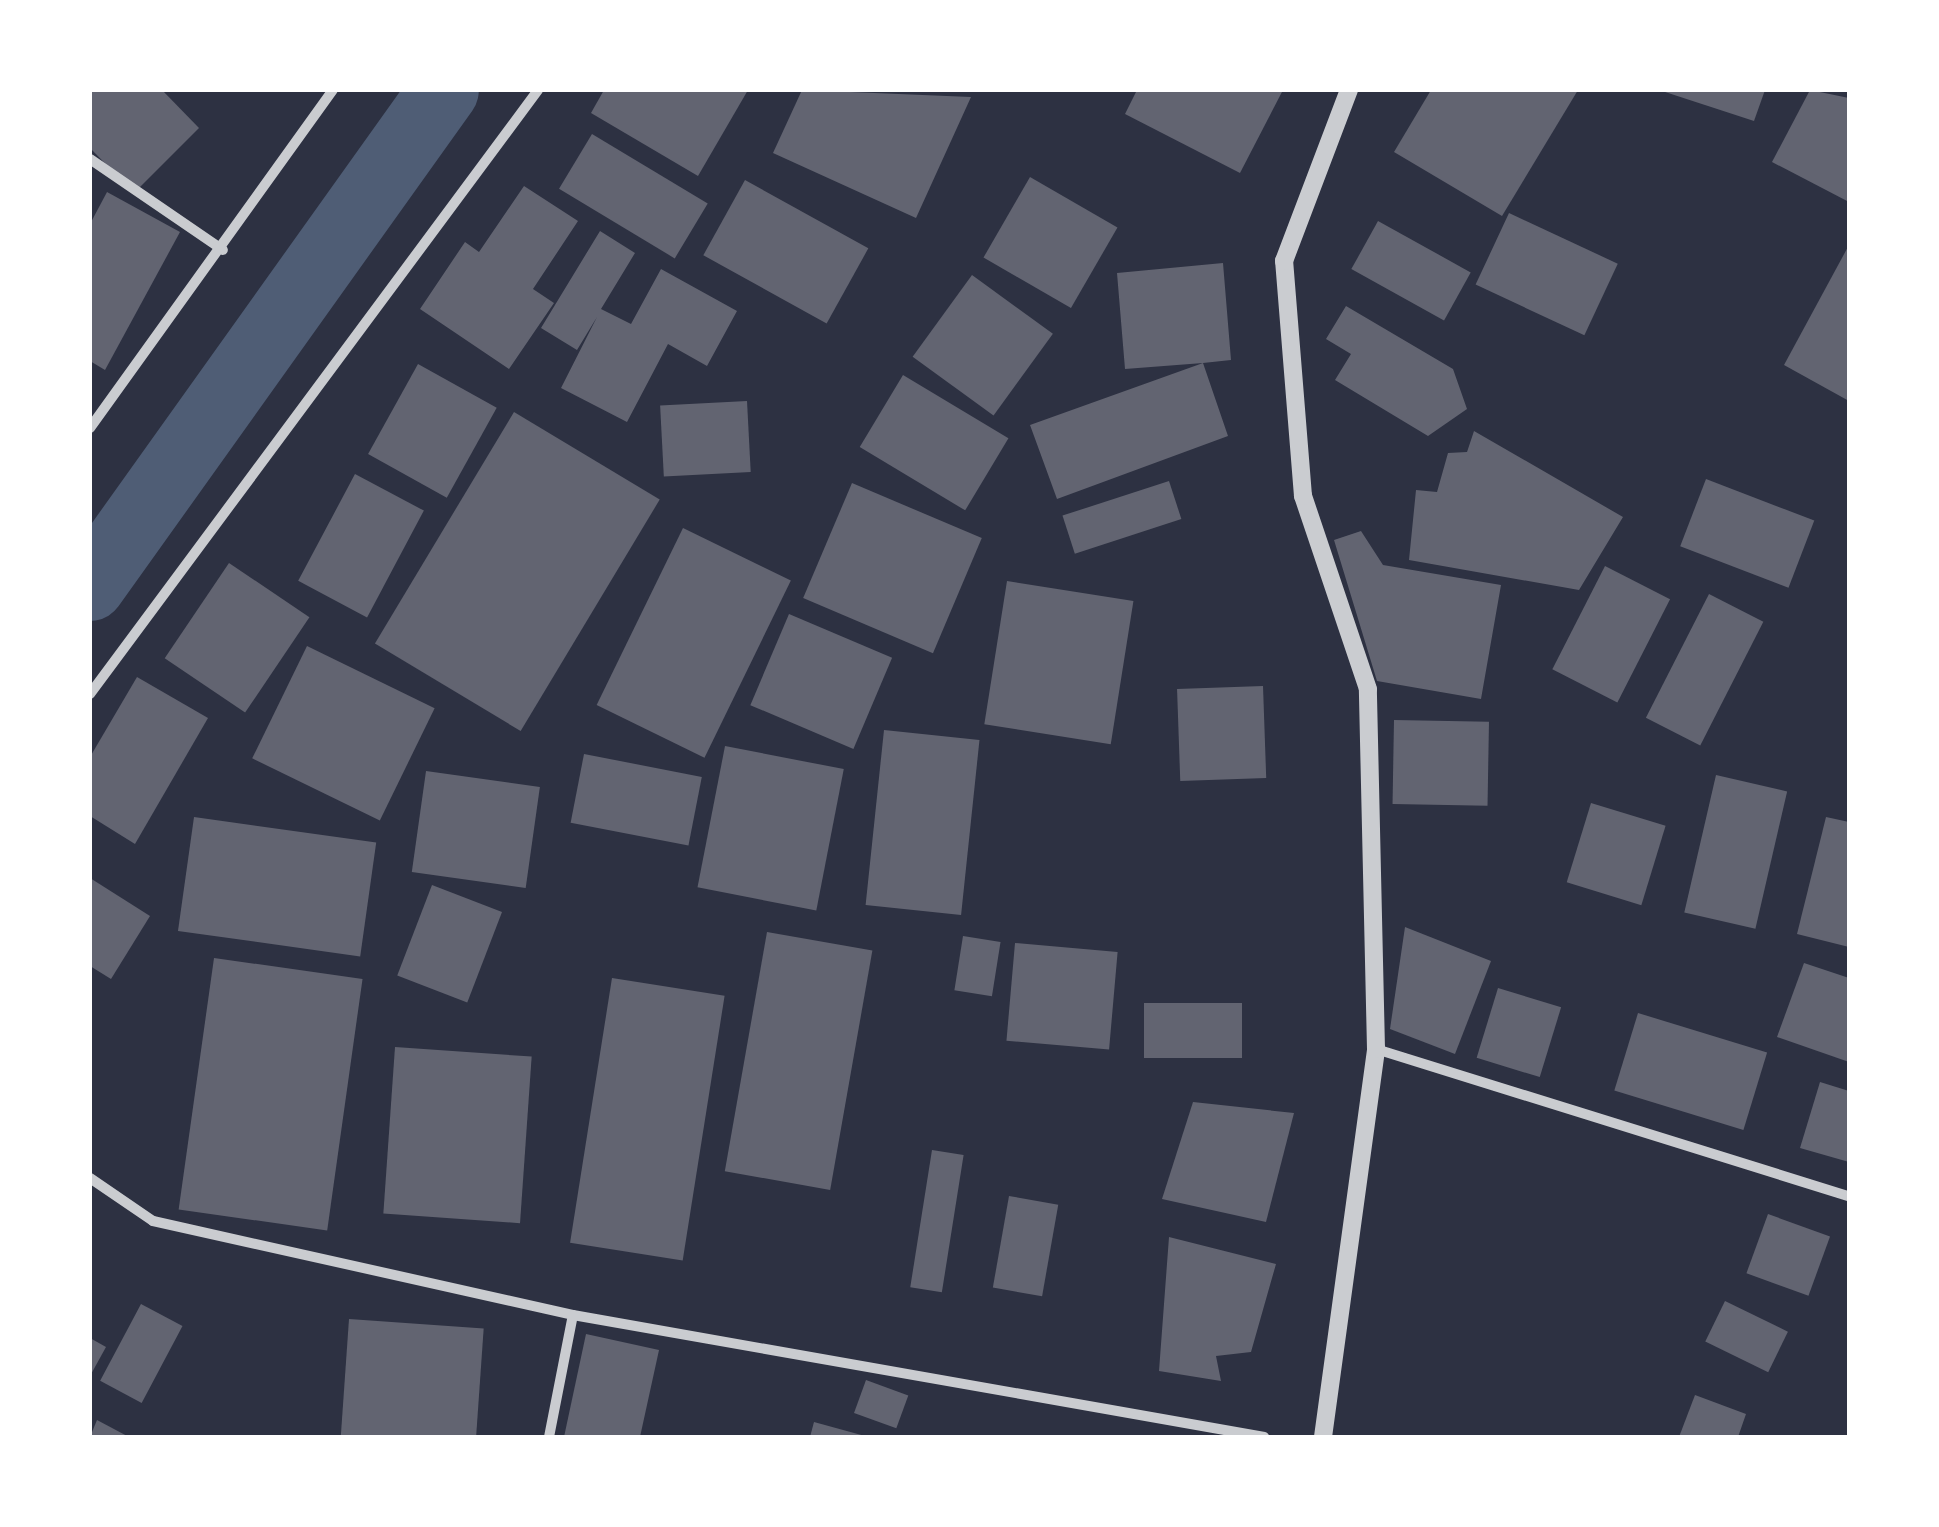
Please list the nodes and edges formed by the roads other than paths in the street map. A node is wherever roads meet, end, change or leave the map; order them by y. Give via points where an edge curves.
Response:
1 (333, 90) edge
2 (538, 90) edge
3 (1349, 90) edge
4 (90, 159) edge
5 (224, 250) junction
6 (90, 428) edge
7 (90, 694) edge
8 (1376, 1048) junction
9 (90, 1178) edge
10 (1849, 1196) edge
11 (573, 1315) junction
12 (548, 1437) edge
13 (1264, 1437) edge
14 (1322, 1437) edge

1 - 5 street
2 - 7 street
3 - 8 street via 1284,261 1303,496 1368,689
4 - 5 street
5 - 6 street
8 - 10 street
8 - 14 street
9 - 11 street via 153,1222
11 - 12 street
11 - 13 street

